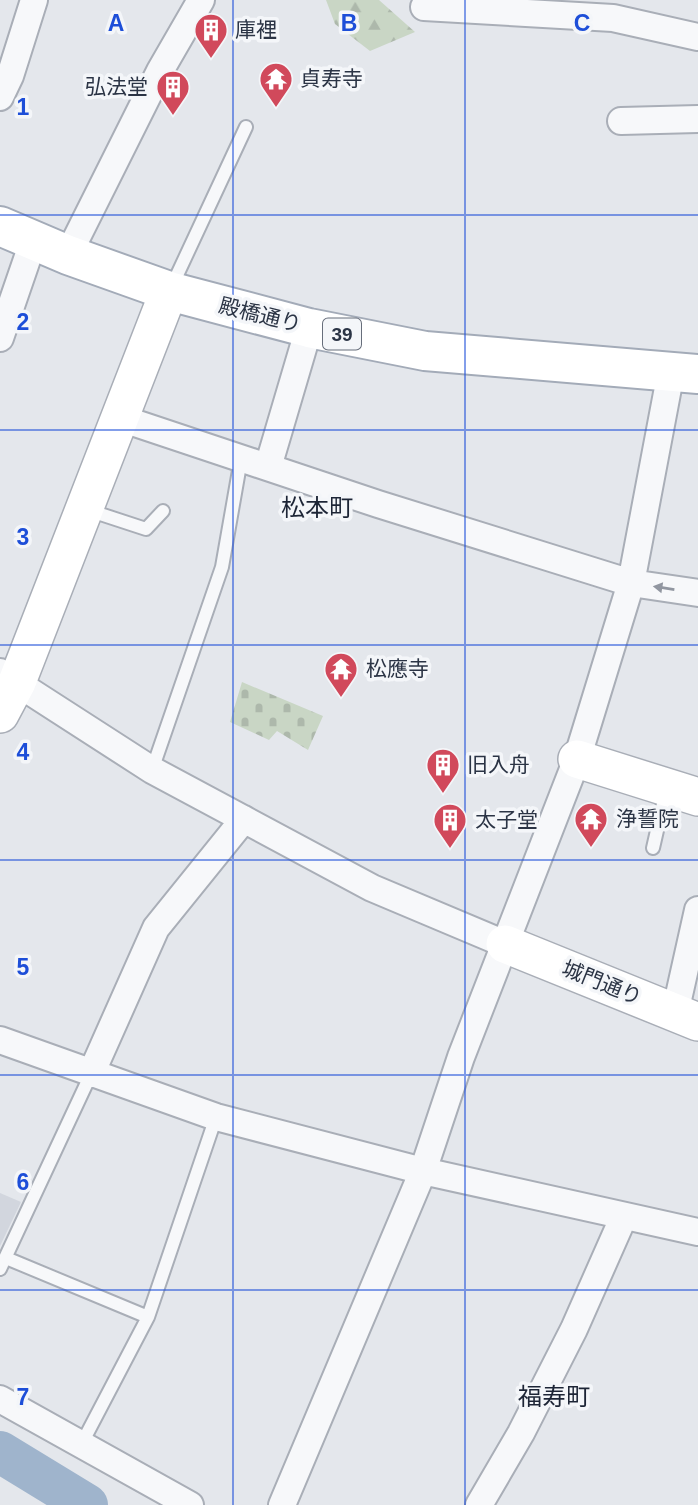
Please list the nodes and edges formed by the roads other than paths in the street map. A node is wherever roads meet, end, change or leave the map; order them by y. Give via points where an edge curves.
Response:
1 (34, 0) edge
2 (201, 0) edge
3 (424, 7) dead end
4 (698, 37) edge
5 (0, 97) edge
6 (698, 119) edge
7 (621, 121) dead end
8 (246, 127) dead end
9 (17, 232) edge
10 (68, 255) junction
11 (169, 291) junction
12 (309, 328) junction
13 (0, 338) edge
14 (685, 373) edge
15 (120, 418) junction
16 (241, 459) junction
17 (268, 467) junction
18 (85, 509) junction
19 (163, 511) dead end
20 (631, 583) junction
21 (698, 593) edge
22 (6, 690) edge
23 (577, 759) junction
24 (152, 770) junction
25 (682, 792) edge
26 (244, 819) junction
27 (653, 848) dead end
28 (698, 910) edge
29 (505, 944) junction
30 (686, 1017) edge
31 (0, 1040) edge
32 (91, 1074) junction
33 (216, 1117) junction
34 (424, 1171) junction
35 (624, 1216) junction
36 (698, 1232) edge
37 (3, 1263) edge
38 (148, 1317) junction
39 (0, 1399) edge
40 (80, 1446) junction
41 (190, 1505) edge
42 (282, 1505) edge
43 (479, 1505) edge

1 - 5 street
2 - 10 street via 160,71
3 - 4 street via 613,18
6 - 7 street
8 - 11 lane
9 - 10 main road, 殿橋通り / 39
9 - 13 street
10 - 11 main road, 殿橋通り / 39
11 - 12 main road, 殿橋通り / 39
11 - 15 street
12 - 14 main road, 殿橋通り / 39 via 425,351
12 - 17 street
14 - 20 street
15 - 16 street
15 - 18 street
16 - 17 street
16 - 24 lane via 222,567
17 - 20 street
18 - 19 lane via 146,529
18 - 22 street
21 -> 20 street
20 - 23 street
22 - 24 street
23 - 25 street
23 - 29 street
24 - 26 street
25 - 27 lane
26 - 29 street via 372,888
26 - 32 street via 156,928
28 - 30 street
29 - 30 street, 城門通り
29 - 34 street
31 - 32 street
32 - 33 street
32 - 37 lane
33 - 34 street
33 - 38 lane
34 - 35 street
34 - 42 street
35 - 36 street
35 - 43 street via 574,1329
37 - 38 lane
38 - 40 lane
39 - 40 street
40 - 41 street

